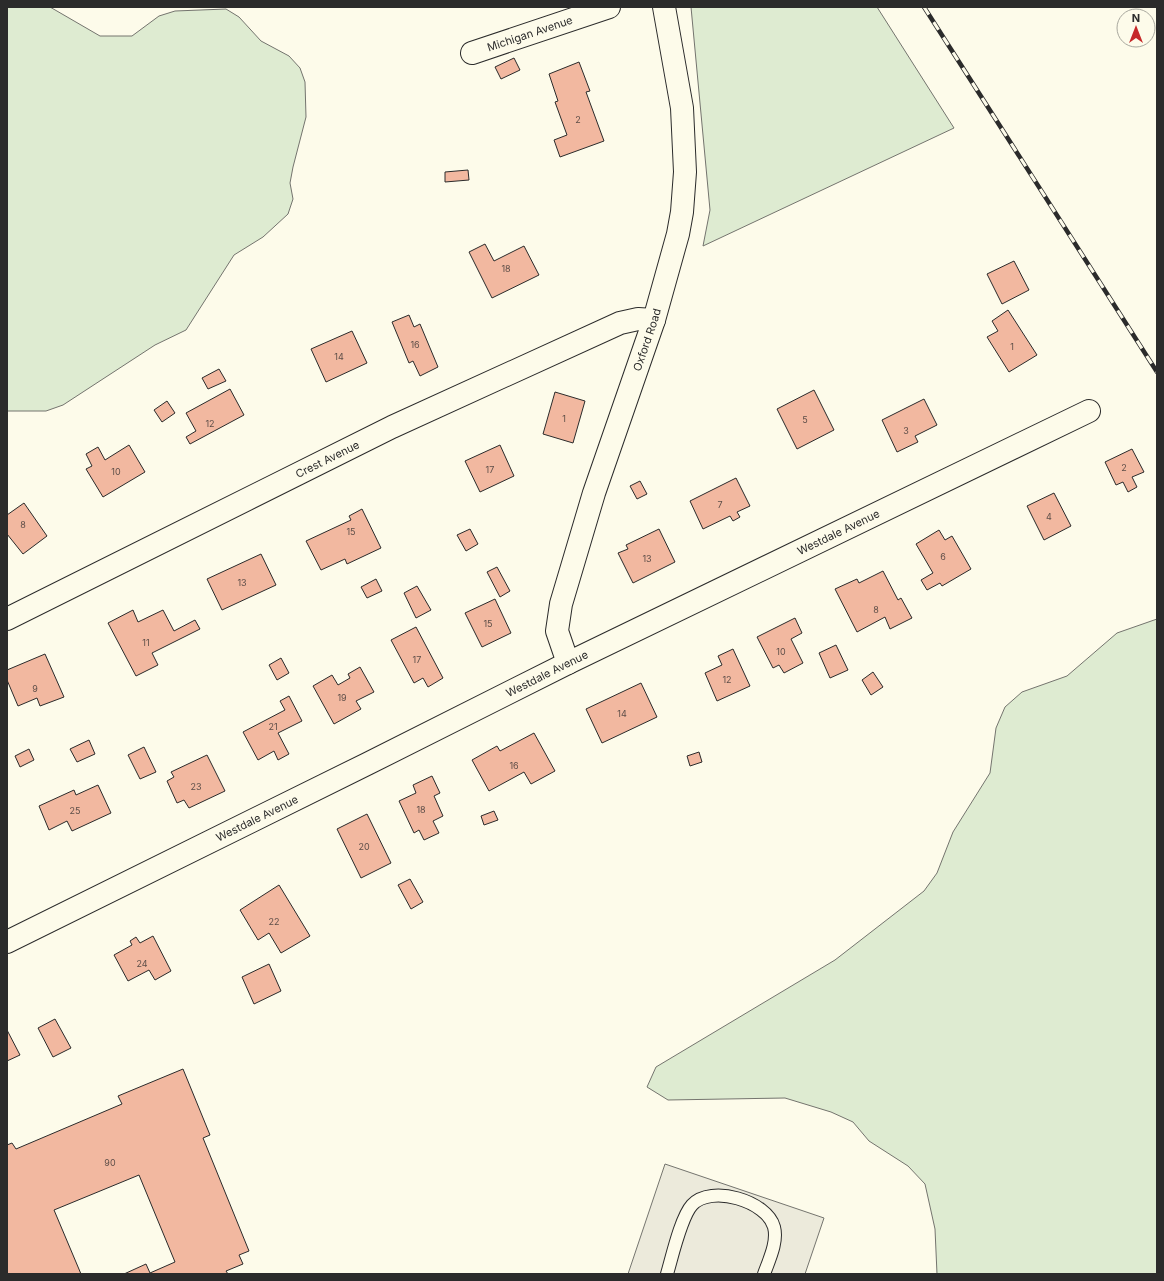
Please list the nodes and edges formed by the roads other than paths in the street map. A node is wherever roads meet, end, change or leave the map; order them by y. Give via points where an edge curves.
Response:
1 (609, 7) edge
2 (664, 7) edge
3 (472, 53) dead end
4 (654, 320) junction
5 (1089, 411) dead end
6 (7, 618) edge
7 (568, 663) junction
8 (7, 942) edge
9 (667, 1274) edge
10 (764, 1274) edge

1 - 3 street, Michigan Avenue
2 - 4 street, Oxford Road via 682,108 685,172 678,234
4 - 6 street, Crest Avenue via 638,319 620,323 470,390
4 - 7 street, Oxford Road via 594,493 561,604 557,631
5 - 7 street, Westdale Avenue
7 - 8 street, Westdale Avenue
9 - 10 lane via 688,1211 702,1198 714,1194 754,1205 769,1216 774,1227 775,1240

